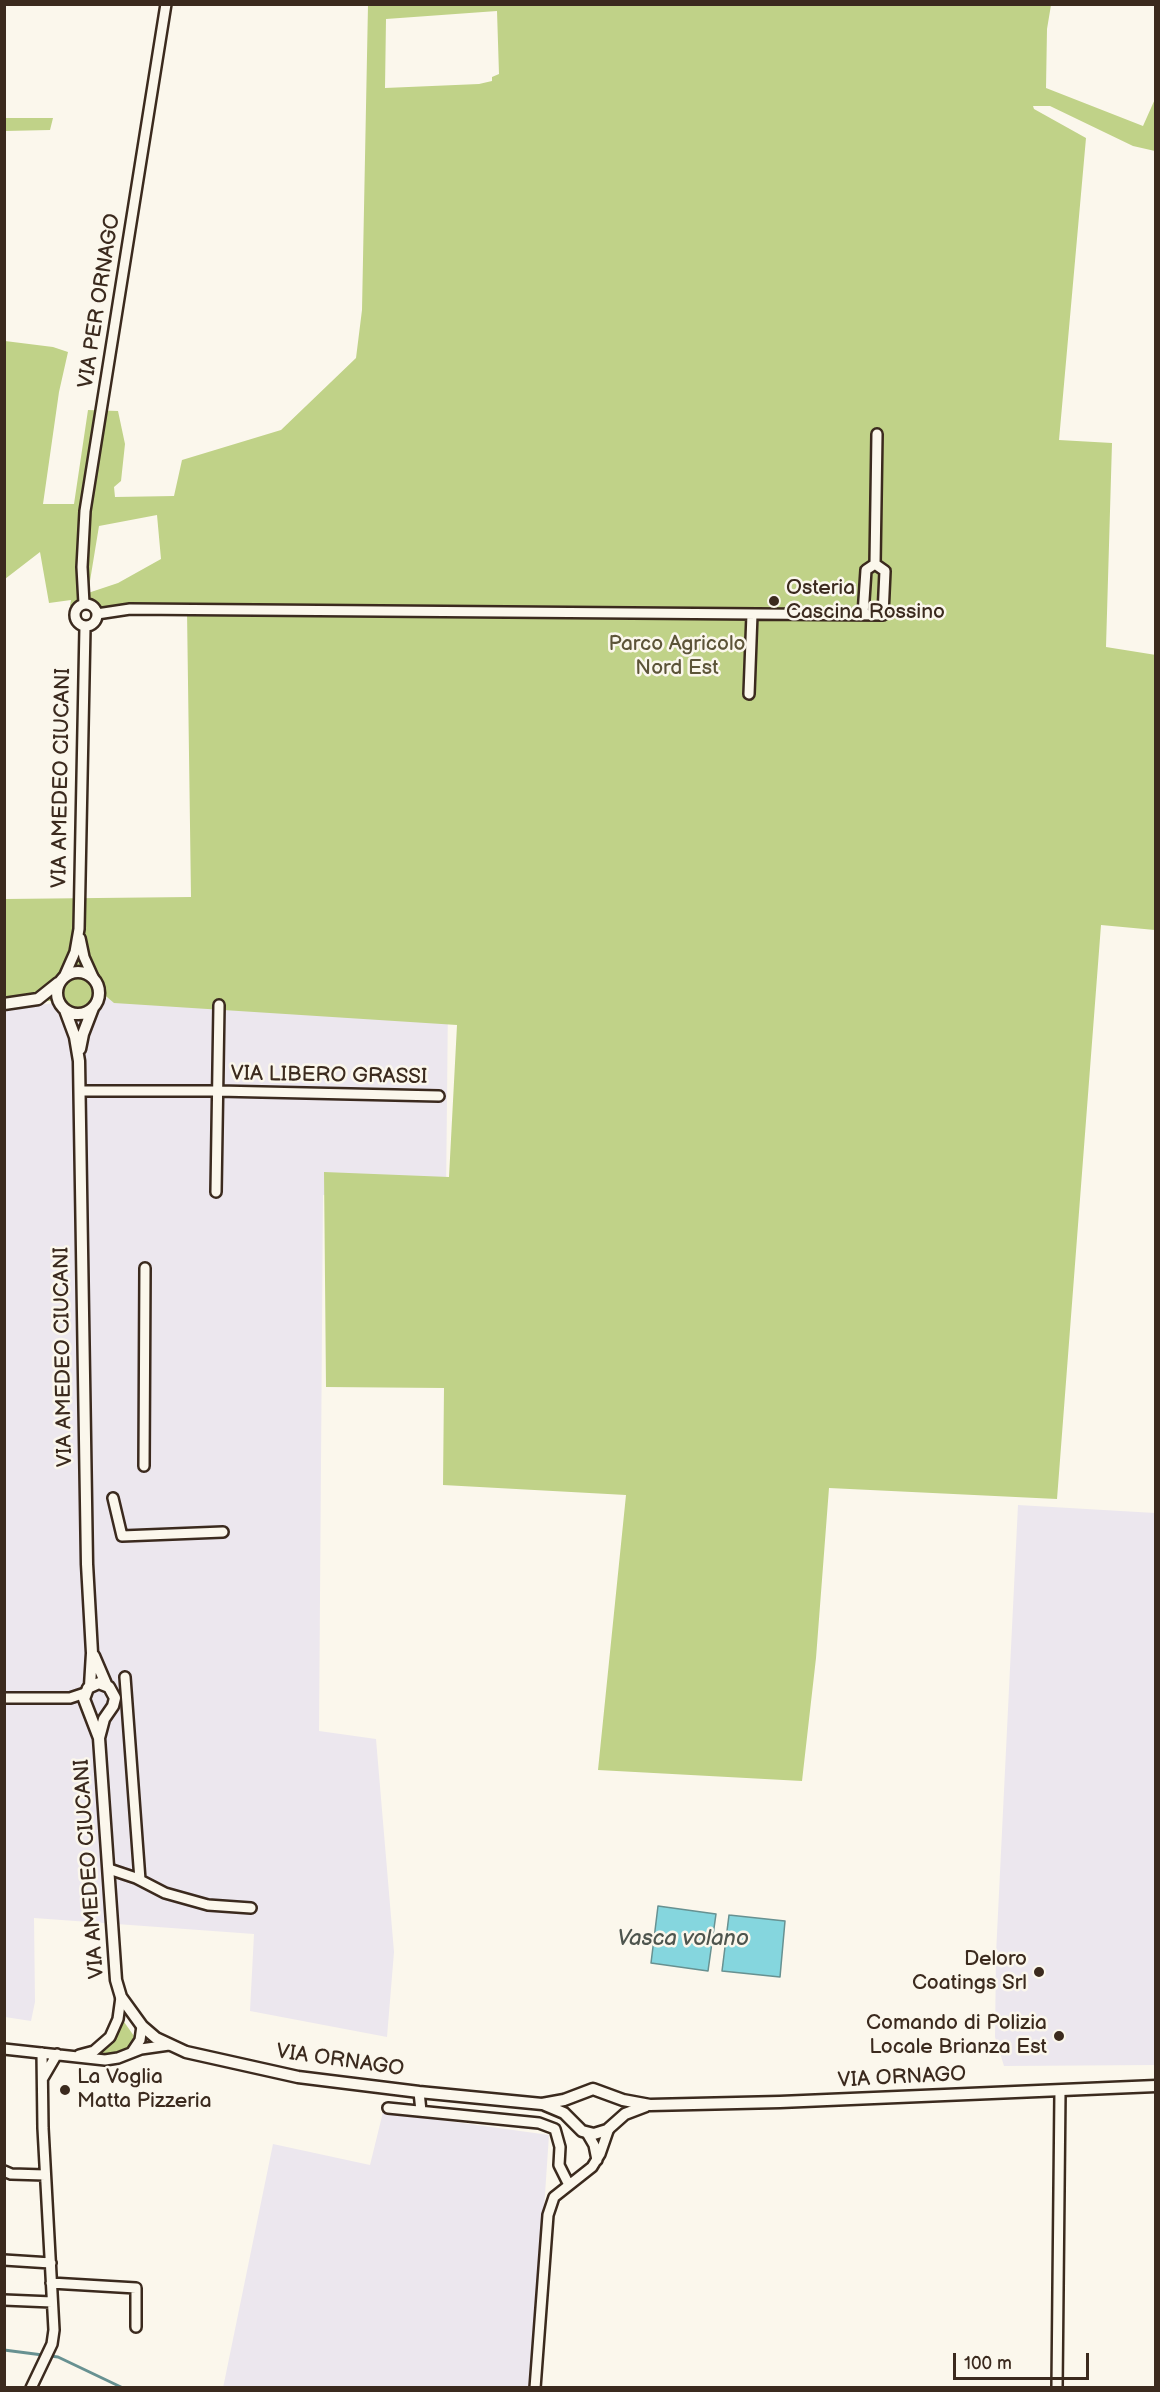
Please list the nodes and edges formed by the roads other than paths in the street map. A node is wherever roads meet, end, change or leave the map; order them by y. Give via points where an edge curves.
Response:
1 (166, 4) edge
2 (877, 434) dead end
3 (875, 564) junction
4 (84, 604) junction
5 (98, 614) junction
6 (752, 614) junction
7 (863, 615) junction
8 (85, 627) junction
9 (749, 694) dead end
10 (79, 929) junction
11 (93, 977) junction
12 (62, 980) junction
13 (30, 1000) junction
14 (4, 1004) edge
15 (219, 1005) dead end
16 (93, 1008) junction
17 (64, 1009) junction
18 (78, 1061) junction
19 (80, 1091) junction
20 (218, 1091) junction
21 (440, 1096) dead end
22 (216, 1192) dead end
23 (145, 1268) dead end
24 (144, 1467) dead end
25 (113, 1498) dead end
26 (223, 1532) dead end
27 (92, 1653) junction
28 (125, 1677) dead end
29 (106, 1684) junction
30 (4, 1698) edge
31 (87, 1698) junction
32 (107, 1712) junction
33 (99, 1738) junction
34 (109, 1869) junction
35 (140, 1880) junction
36 (250, 1908) dead end
37 (121, 1997) junction
38 (142, 2026) junction
39 (169, 2045) junction
40 (4, 2049) edge
41 (132, 2052) junction
42 (42, 2053) junction
43 (57, 2054) junction
44 (74, 2056) junction
45 (43, 2078) junction
46 (1155, 2086) edge
47 (1060, 2091) junction
48 (419, 2092) junction
49 (580, 2093) junction
50 (608, 2094) junction
51 (542, 2104) junction
52 (650, 2105) junction
53 (388, 2108) dead end
54 (421, 2111) junction
55 (574, 2122) junction
56 (611, 2125) junction
57 (587, 2133) junction
58 (597, 2160) junction
59 (4, 2171) edge
60 (45, 2175) junction
61 (569, 2185) junction
62 (4, 2260) edge
63 (51, 2263) junction
64 (51, 2283) junction
65 (4, 2300) edge
66 (52, 2302) junction
67 (136, 2327) dead end
68 (31, 2387) edge
69 (536, 2388) edge
70 (1057, 2388) edge

1 - 4 street, VIA PER ORNAGO via 85,511
2 - 3 street
3 - 7 street via 866,570
3 - 7 street via 885,571 883,615
4 - 5 street via 91,605
4 - 8 street via 75,616
5 - 6 street via 130,609
5 - 8 street via 95,623
6 - 7 street
6 - 9 street
8 - 10 street, VIA AMEDEO CIUCANI
10 - 11 street, VIA AMEDEO CIUCANI
10 - 12 street, VIA AMEDEO CIUCANI via 75,952
11 - 12 main road via 78,971
11 - 16 main road, VIA AMEDEO CIUCANI via 100,992
12 - 13 main road via 41,997
12 - 17 main road, VIA AMEDEO CIUCANI via 57,996
13 - 14 main road
13 - 17 main road
15 - 20 street, VIA LIBERO GRASSI
16 - 17 main road via 78,1014
16 - 18 main road, VIA AMEDEO CIUCANI
17 - 18 main road, VIA AMEDEO CIUCANI via 75,1037
18 - 19 main road, VIA AMEDEO CIUCANI
19 - 20 street, VIA LIBERO GRASSI
19 - 27 main road, VIA AMEDEO CIUCANI via 87,1564
20 - 21 street, VIA LIBERO GRASSI
20 - 22 street, VIA LIBERO GRASSI
23 - 24 street
25 - 26 street via 122,1536
27 - 29 main road, VIA AMEDEO CIUCANI
27 - 31 main road, VIA AMEDEO CIUCANI
28 - 35 street
29 - 31 main road via 99,1683
29 - 32 main road, VIA AMEDEO CIUCANI via 115,1698
30 - 31 street
31 - 32 main road via 98,1714
31 - 33 main road, VIA AMEDEO CIUCANI
32 - 33 main road, VIA AMEDEO CIUCANI
33 - 34 main road, VIA AMEDEO CIUCANI
34 - 35 street
34 - 37 main road, VIA AMEDEO CIUCANI via 114,1959
35 - 36 street via 165,1893 208,1905
37 - 38 main road, VIA AMEDEO CIUCANI
37 - 44 street via 110,2037 94,2051
38 - 39 main road, VIA ORNAGO
38 - 41 street via 140,2040
39 - 41 street
39 - 48 main road, VIA ORNAGO via 219,2061 298,2077
40 - 42 street
41 - 44 street via 105,2060
42 - 43 street
42 - 45 street
43 - 44 street
43 - 45 street
45 - 60 street
46 - 47 main road, VIA ORNAGO
47 - 52 main road, VIA ORNAGO
47 - 70 street
48 - 51 main road, VIA ORNAGO
48 - 54 street
49 - 50 main road, VIA ORNAGO via 593,2089
49 - 51 main road, VIA ORNAGO
49 - 55 main road via 572,2107
50 - 52 main road, VIA ORNAGO
50 - 56 main road via 616,2108
51 - 55 main road, VIA ORNAGO
52 - 56 main road, VIA ORNAGO via 629,2111
53 - 54 street
54 - 61 street via 539,2123 555,2129 559,2165
55 - 57 main road, VIA ORNAGO
56 - 57 main road, VIA ORNAGO via 598,2133
56 - 58 street
57 - 58 street
58 - 61 street
59 - 60 street via 11,2175
60 - 63 street
61 - 69 street via 554,2197 548,2215
62 - 63 street
63 - 64 street
64 - 66 street
64 - 67 street via 136,2288
65 - 66 street
66 - 68 street via 52,2344

